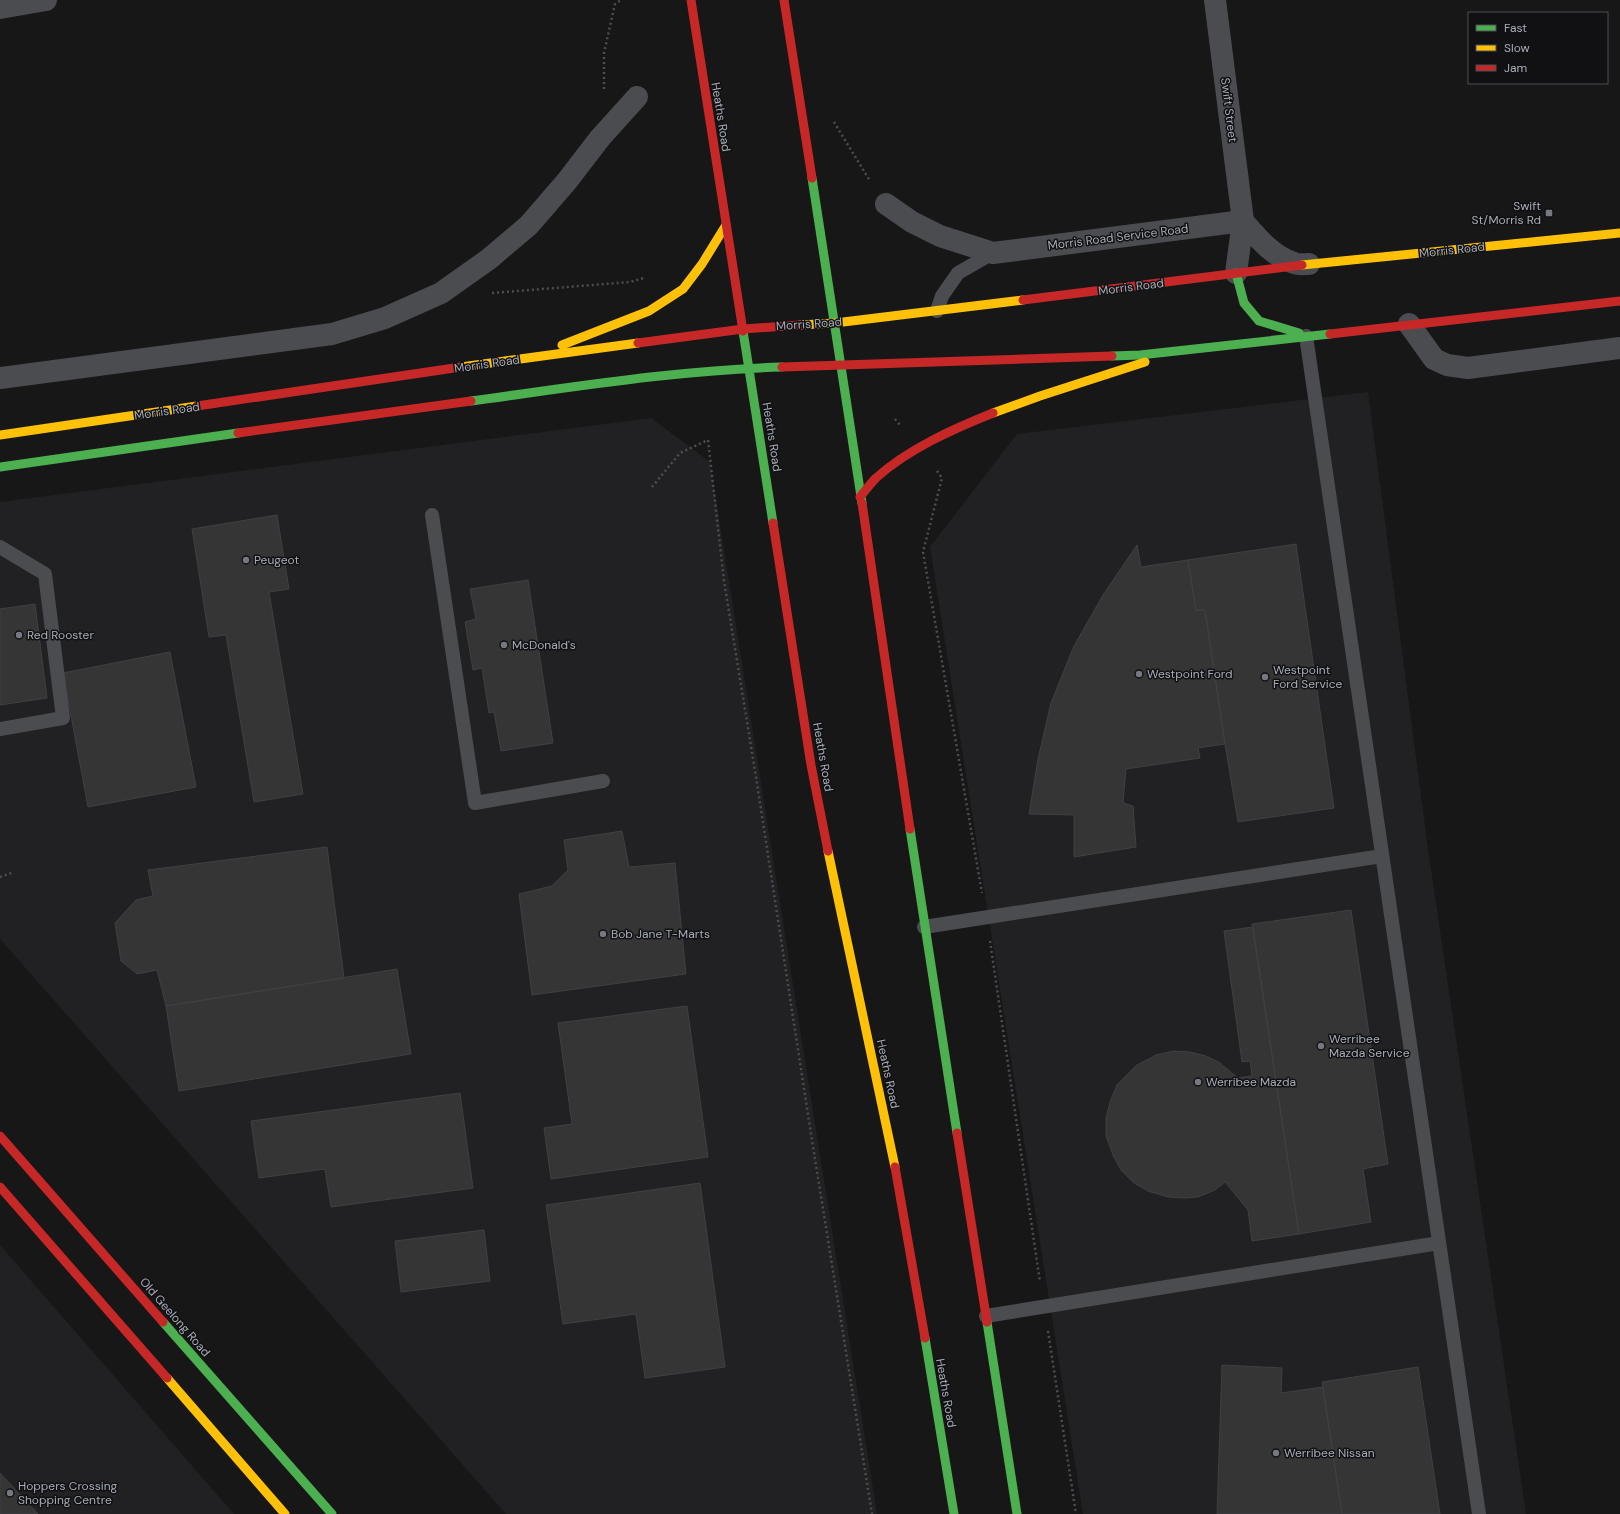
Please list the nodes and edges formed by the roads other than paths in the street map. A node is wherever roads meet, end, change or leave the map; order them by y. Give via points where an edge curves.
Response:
1 (46, 0) edge
2 (691, 0) edge
3 (784, 0) edge
4 (1215, 0) edge
5 (0, 8) edge
6 (637, 98) dead end
7 (886, 204) dead end
8 (1243, 221) junction
9 (726, 226) junction
10 (1620, 233) edge
11 (994, 253) junction
12 (1319, 263) junction
13 (1236, 273) junction
14 (1620, 301) edge
15 (937, 311) junction
16 (835, 323) junction
17 (1409, 324) junction
18 (743, 329) junction
19 (1306, 336) junction
20 (1620, 348) edge
21 (1179, 352) junction
22 (527, 358) junction
23 (841, 366) junction
24 (749, 368) junction
25 (0, 378) edge
26 (0, 435) edge
27 (0, 467) edge
28 (860, 497) junction
29 (432, 515) dead end
30 (0, 547) edge
31 (0, 729) edge
32 (603, 781) dead end
33 (1382, 856) junction
34 (924, 927) junction
35 (0, 1136) edge
36 (0, 1187) edge
37 (1439, 1243) junction
38 (986, 1316) junction
39 (285, 1514) edge
40 (332, 1514) edge
41 (954, 1514) edge
42 (1017, 1514) edge
43 (1479, 1514) edge

1 - 5 street
2 - 9 street, Heaths Road
3 - 16 street
4 - 8 street, Swift Street
6 - 25 street via 606,131 529,225 489,259 441,293 385,318 325,335
7 - 11 street, Morris Road Service Road via 912,222 940,236
8 - 11 street, Morris Road Service Road
8 - 12 street via 1276,255 1295,264
8 - 13 street, Swift Street
9 - 18 street, Heaths Road
9 - 22 street via 702,264 682,289 649,311
10 - 12 street, Morris Road
11 - 15 lane, Morris Road Service Road via 958,273 942,296
12 - 13 street, Morris Road
13 - 15 street, Morris Road
13 - 19 street via 1244,303 1259,321
14 - 17 street
15 - 16 street, Morris Road
16 - 18 street, Morris Road
16 - 23 street
17 - 19 street
17 - 20 street via 1434,359 1447,365 1468,368
18 - 22 street, Morris Road
18 - 24 street, Heaths Road
19 - 21 street
19 - 33 lane
21 - 23 street
21 - 28 street via 1058,390 964,425 897,461 879,475
22 - 26 street, Morris Road
23 - 24 street
23 - 28 street
24 - 27 street via 622,381
24 - 41 street, Heaths Road via 812,772 886,1124
28 - 34 street
29 - 32 lane via 475,803
30 - 31 lane via 45,574 63,718
33 - 34 lane
33 - 37 lane
34 - 38 street
35 - 40 street, Old Geelong Road
36 - 39 street
37 - 38 lane
37 - 43 lane
38 - 42 street

